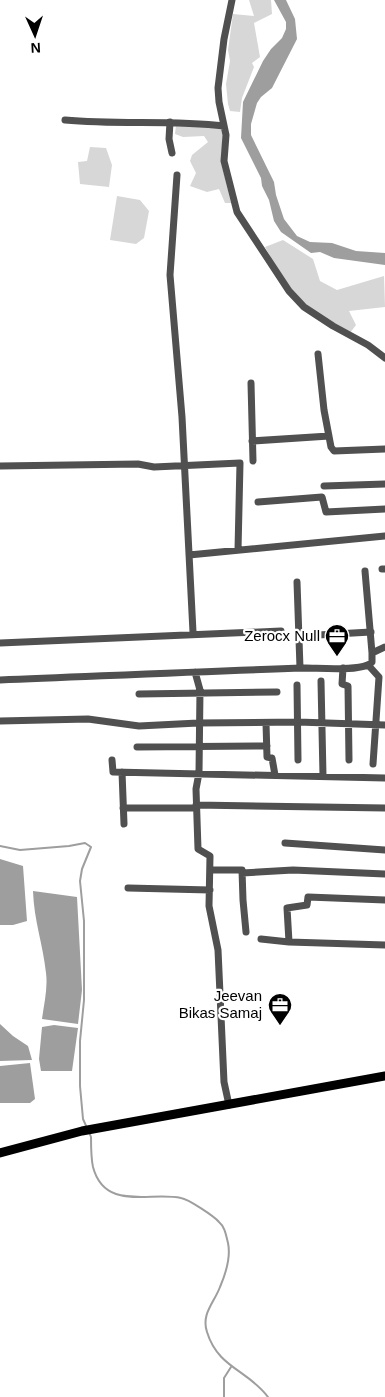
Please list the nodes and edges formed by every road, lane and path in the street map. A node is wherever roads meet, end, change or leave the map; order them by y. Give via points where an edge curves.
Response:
1 (232, 0) edge
2 (65, 120) dead end
3 (170, 122) junction
4 (224, 126) junction
5 (172, 153) dead end
6 (177, 175) dead end
7 (318, 354) dead end
8 (385, 358) edge
9 (251, 383) dead end
10 (329, 436) junction
11 (252, 441) junction
12 (385, 449) edge
13 (253, 462) dead end
14 (0, 466) edge
15 (185, 466) junction
16 (385, 484) edge
17 (324, 486) dead end
18 (258, 502) dead end
19 (385, 509) edge
20 (385, 536) edge
21 (238, 550) junction
22 (189, 555) junction
23 (365, 571) dead end
24 (298, 582) dead end
25 (281, 631) dead end
26 (192, 632) dead end
27 (370, 632) junction
28 (300, 636) junction
29 (0, 643) edge
30 (385, 647) edge
31 (372, 652) junction
32 (369, 666) junction
33 (300, 668) junction
34 (344, 668) junction
35 (195, 672) junction
36 (0, 680) edge
37 (321, 681) dead end
38 (297, 685) dead end
39 (277, 692) dead end
40 (139, 694) dead end
41 (199, 694) junction
42 (0, 720) edge
43 (266, 722) junction
44 (298, 722) junction
45 (198, 723) junction
46 (323, 723) junction
47 (349, 724) junction
48 (376, 724) junction
49 (385, 725) edge
50 (199, 746) junction
51 (267, 746) junction
52 (137, 748) dead end
53 (112, 760) dead end
54 (298, 760) dead end
55 (349, 760) dead end
56 (373, 764) dead end
57 (122, 772) junction
58 (198, 773) junction
59 (274, 775) junction
60 (323, 776) junction
61 (385, 778) edge
62 (196, 806) junction
63 (124, 808) junction
64 (385, 808) edge
65 (124, 824) dead end
66 (285, 843) dead end
67 (385, 850) edge
68 (210, 870) junction
69 (242, 872) junction
70 (385, 874) edge
71 (128, 888) dead end
72 (210, 890) junction
73 (385, 900) edge
74 (246, 932) dead end
75 (261, 939) dead end
76 (289, 942) junction
77 (385, 944) edge
78 (385, 1076) edge
79 (229, 1105) junction
80 (0, 1153) edge

1 - 4 street via 218,88
2 - 3 street
3 - 4 street
3 - 5 street
4 - 8 street via 224,162 237,212 288,291 304,307
6 - 15 street via 170,275
7 - 10 street
9 - 11 street
10 - 11 street
10 - 12 street via 334,451
11 - 13 street
14 - 15 street
15 - 21 street via 240,463
15 - 22 street
16 - 17 street
18 - 19 street via 322,497 326,512
20 - 21 street
21 - 22 street
22 - 26 street
23 - 27 street
24 - 28 street
25 - 29 street
27 - 28 street
27 - 31 street
28 - 33 street
30 - 31 street
31 - 32 street
32 - 34 street
32 - 48 street via 379,677
33 - 34 street
33 - 35 street
34 - 47 street via 342,684 348,686
35 - 36 street
35 - 41 street
37 - 46 street
38 - 44 street
39 - 41 street
40 - 41 street
41 - 45 street
42 - 45 street via 88,719 139,726
43 - 44 street
43 - 45 street
43 - 51 street
44 - 46 street
44 - 54 street
45 - 50 street
46 - 47 street
46 - 60 street
47 - 48 street
47 - 55 street
48 - 49 street
48 - 56 street
50 - 51 street
50 - 52 street
50 - 58 street
51 - 59 street via 267,757 272,758
53 - 57 street via 113,772
57 - 58 street
57 - 63 street
58 - 59 street
58 - 62 street
59 - 60 street
60 - 61 street
62 - 63 street
62 - 64 street
62 - 68 street via 198,849 210,856
63 - 65 street
66 - 67 street
68 - 69 street
68 - 72 street
69 - 70 street via 293,870
69 - 74 street
71 - 72 street
72 - 79 street via 209,906 219,966 224,1082
73 - 76 street via 308,897 307,905 287,908
75 - 76 street
76 - 77 street
78 - 79 main road
79 - 80 main road via 82,1130

